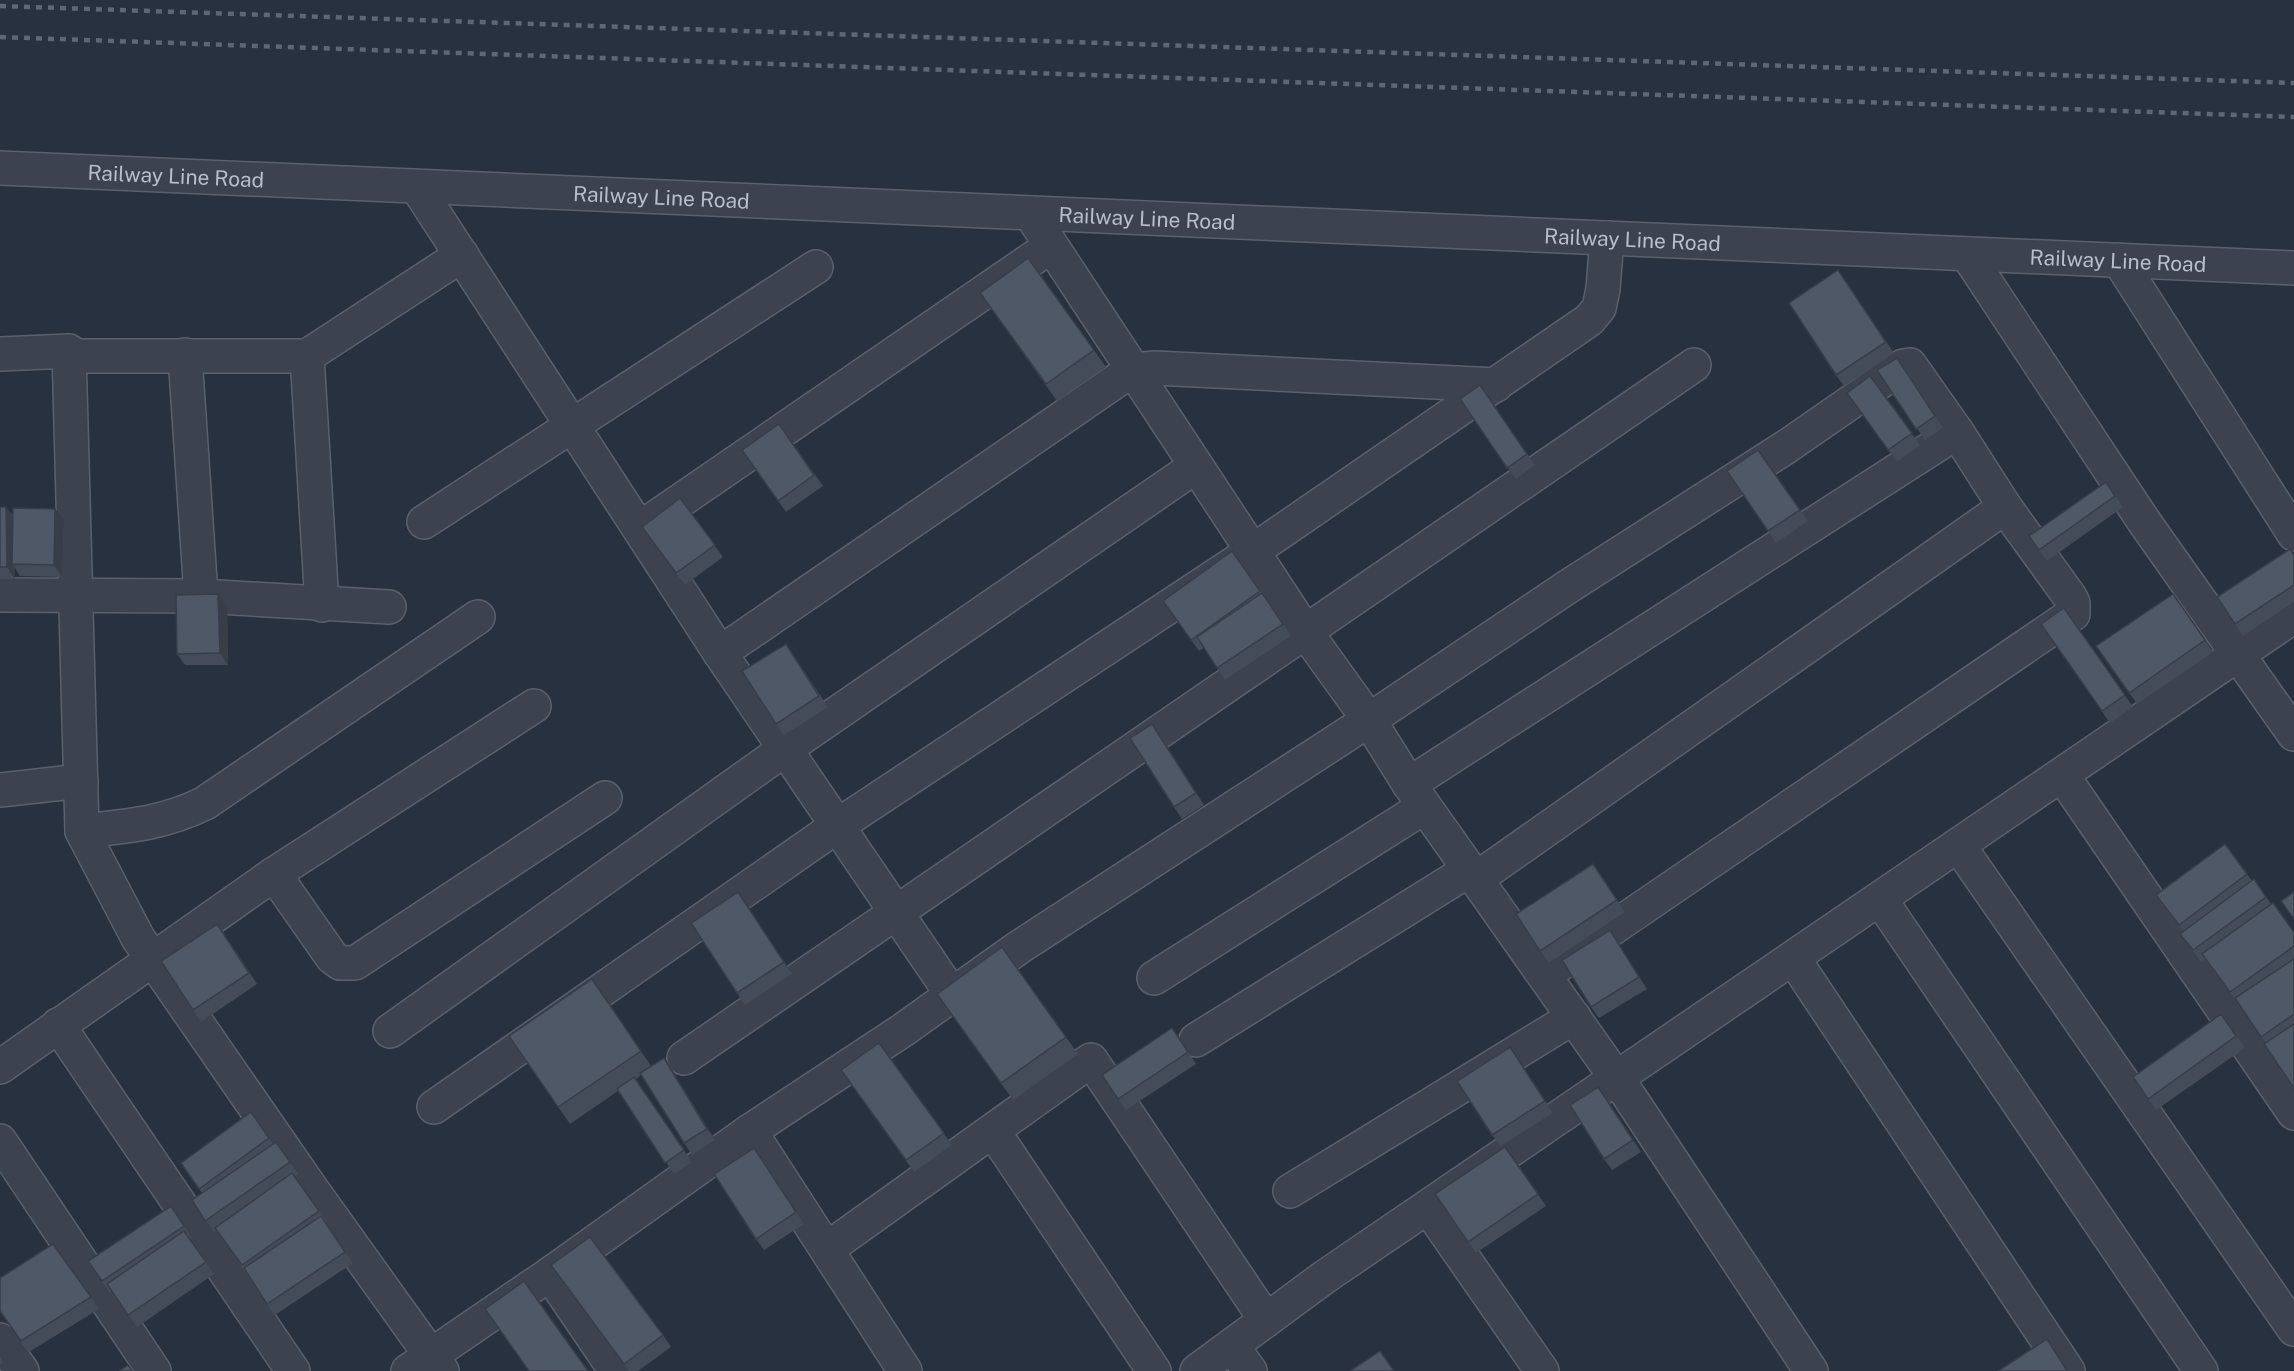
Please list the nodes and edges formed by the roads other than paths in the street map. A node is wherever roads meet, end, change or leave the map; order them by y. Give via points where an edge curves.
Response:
1 (0, 168) edge
2 (417, 187) junction
3 (1030, 213) junction
4 (1607, 238) junction
5 (1051, 246) junction
6 (1967, 254) junction
7 (462, 255) junction
8 (2119, 260) junction
9 (816, 267) dead end
10 (2294, 268) edge
11 (0, 354) edge
12 (185, 355) junction
13 (69, 356) junction
14 (307, 356) junction
15 (1694, 365) dead end
16 (1132, 370) junction
17 (1496, 385) junction
18 (572, 425) junction
19 (1957, 432) junction
20 (1196, 466) junction
21 (2005, 507) junction
22 (424, 522) dead end
23 (639, 529) junction
24 (2294, 534) edge
25 (1252, 551) junction
26 (0, 595) edge
27 (76, 595) junction
28 (201, 596) junction
29 (322, 605) junction
30 (389, 607) dead end
31 (2294, 616) edge
32 (478, 617) dead end
33 (1305, 631) junction
34 (720, 653) junction
35 (2238, 655) junction
36 (534, 706) dead end
37 (1369, 720) junction
38 (2294, 734) edge
39 (785, 749) junction
40 (2062, 775) junction
41 (81, 781) junction
42 (0, 790) edge
43 (1417, 796) junction
44 (605, 798) dead end
45 (837, 826) junction
46 (82, 831) junction
47 (1959, 846) junction
48 (274, 874) junction
49 (1472, 874) junction
50 (1880, 899) junction
51 (895, 911) junction
52 (1793, 958) junction
53 (153, 959) junction
54 (1544, 975) junction
55 (1154, 978) dead end
56 (953, 996) junction
57 (1574, 1017) junction
58 (58, 1025) junction
59 (390, 1031) dead end
60 (1196, 1040) dead end
61 (684, 1058) dead end
62 (0, 1067) edge
63 (1617, 1079) junction
64 (434, 1107) dead end
65 (2294, 1113) edge
66 (750, 1131) junction
67 (993, 1131) junction
68 (0, 1141) edge
69 (1290, 1191) dead end
70 (1428, 1207) junction
71 (827, 1249) junction
72 (550, 1274) junction
73 (1266, 1320) junction
74 (2294, 1329) edge
75 (0, 1340) edge
76 (1241, 1358) edge
77 (427, 1366) edge
78 (22, 1371) edge
79 (154, 1371) edge
80 (293, 1371) edge
81 (616, 1371) edge
82 (905, 1371) edge
83 (1154, 1371) edge
84 (1197, 1371) edge
85 (1542, 1371) edge
86 (1811, 1371) edge
87 (2068, 1371) edge
88 (2201, 1371) edge

1 - 2 street, Railway Line Road
2 - 3 street, Railway Line Road
2 - 7 street
3 - 4 street, Railway Line Road
3 - 5 street
4 - 6 street, Railway Line Road
4 - 17 street via 1599,309
5 - 16 street
5 - 23 street
6 - 8 street, Railway Line Road
6 - 35 street via 2145,524
7 - 14 street
7 - 18 street
8 - 10 street, Railway Line Road
8 - 24 street
9 - 18 street
11 - 13 street via 69,351
12 - 13 street
12 - 14 street
12 - 28 street
13 - 27 street
14 - 29 street
15 - 33 street
16 - 17 street
16 - 20 street
16 - 34 street
17 - 25 street
18 - 22 street
18 - 23 street
19 - 21 street
19 - 37 street via 1913,367 1903,366
19 - 43 street
20 - 25 street
20 - 39 street
21 - 49 street
21 - 54 street via 2070,597 2073,615
23 - 34 street
25 - 33 street
25 - 45 street
26 - 27 street
27 - 28 street
27 - 41 street
28 - 29 street
29 - 30 street
31 - 35 street
32 - 46 street via 205,803 153,823
33 - 37 street
33 - 51 street
34 - 39 street
35 - 38 street
35 - 40 street
36 - 48 street
37 - 43 street
37 - 56 street via 1018,948
39 - 45 street
39 - 59 street
40 - 47 street
40 - 65 street
41 - 42 street
41 - 46 street
43 - 49 street
43 - 55 street
44 - 48 street via 355,963 340,963 332,957
45 - 51 street
45 - 64 street
46 - 53 street
47 - 50 street
47 - 74 street
48 - 53 street
49 - 54 street
49 - 60 street
50 - 52 street
50 - 88 street
51 - 56 street
51 - 61 street
52 - 63 street
52 - 87 street
53 - 58 street
53 - 77 street via 313,1191
54 - 57 street
56 - 66 street
57 - 63 street
57 - 69 street
58 - 62 street
58 - 80 street
63 - 70 street
63 - 86 street
66 - 71 street
66 - 72 street
67 - 71 street
67 - 73 street via 1091,1060
67 - 83 street
68 - 79 street
70 - 73 street
70 - 85 street
71 - 82 street
72 - 77 street
72 - 81 street
73 - 76 street
75 - 78 street
76 - 84 street

